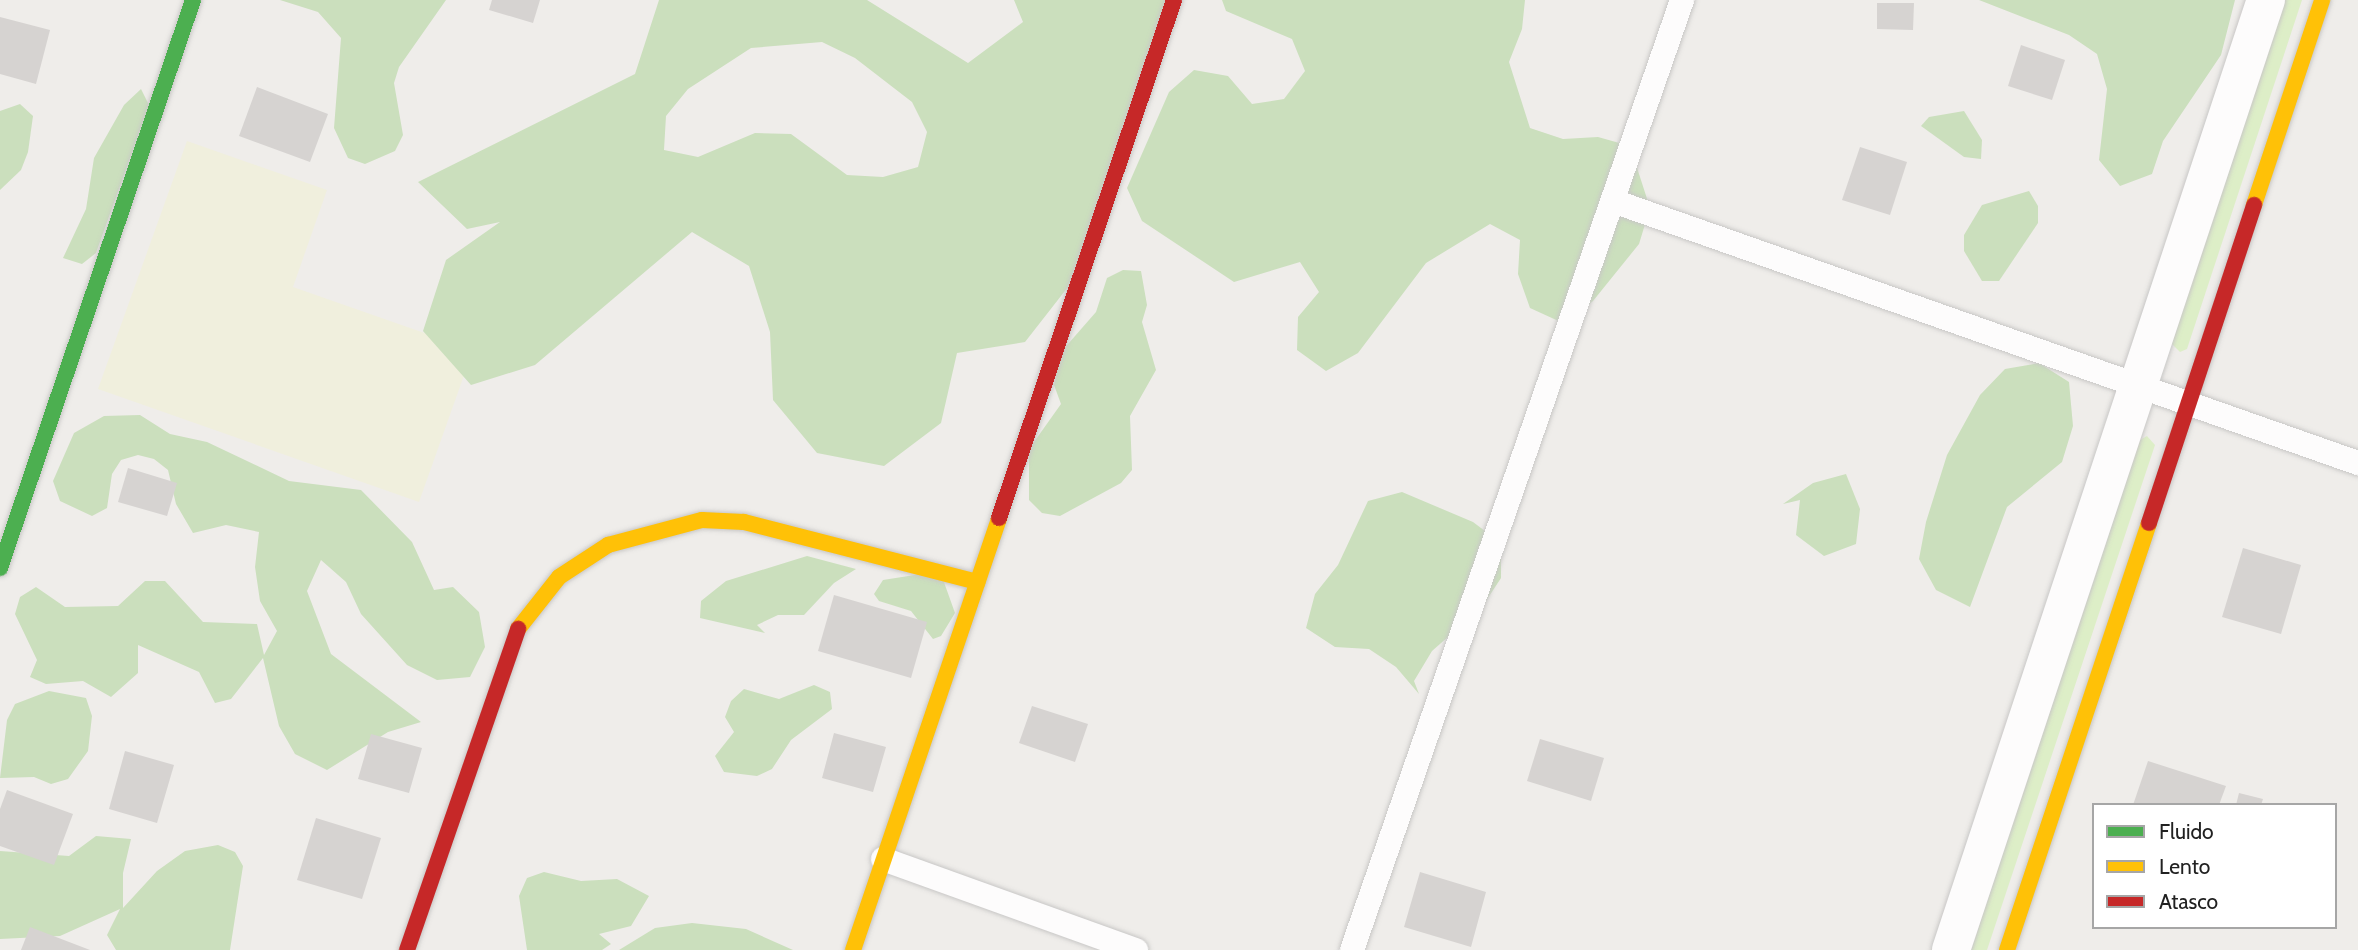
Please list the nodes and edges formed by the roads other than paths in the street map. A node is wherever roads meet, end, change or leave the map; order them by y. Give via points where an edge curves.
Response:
1 (193, 0) edge
2 (1174, 0) edge
3 (1682, 0) edge
4 (2266, 0) edge
5 (2322, 0) edge
6 (1613, 201) junction
7 (2138, 386) junction
8 (2189, 403) junction
9 (2358, 463) edge
10 (0, 568) edge
11 (977, 582) junction
12 (883, 859) junction
13 (407, 950) edge
14 (853, 950) edge
15 (1136, 950) edge
16 (1352, 950) edge
17 (1951, 950) edge
18 (2007, 950) edge

1 - 10 street
2 - 11 street
3 - 6 lane
4 - 7 street
5 - 8 street
6 - 7 lane
6 - 16 lane
7 - 8 lane
7 - 17 street
8 - 9 lane
8 - 18 street
11 - 12 street
11 - 13 street via 744,522 702,520 598,551 559,577 520,623
12 - 14 street
12 - 15 lane

